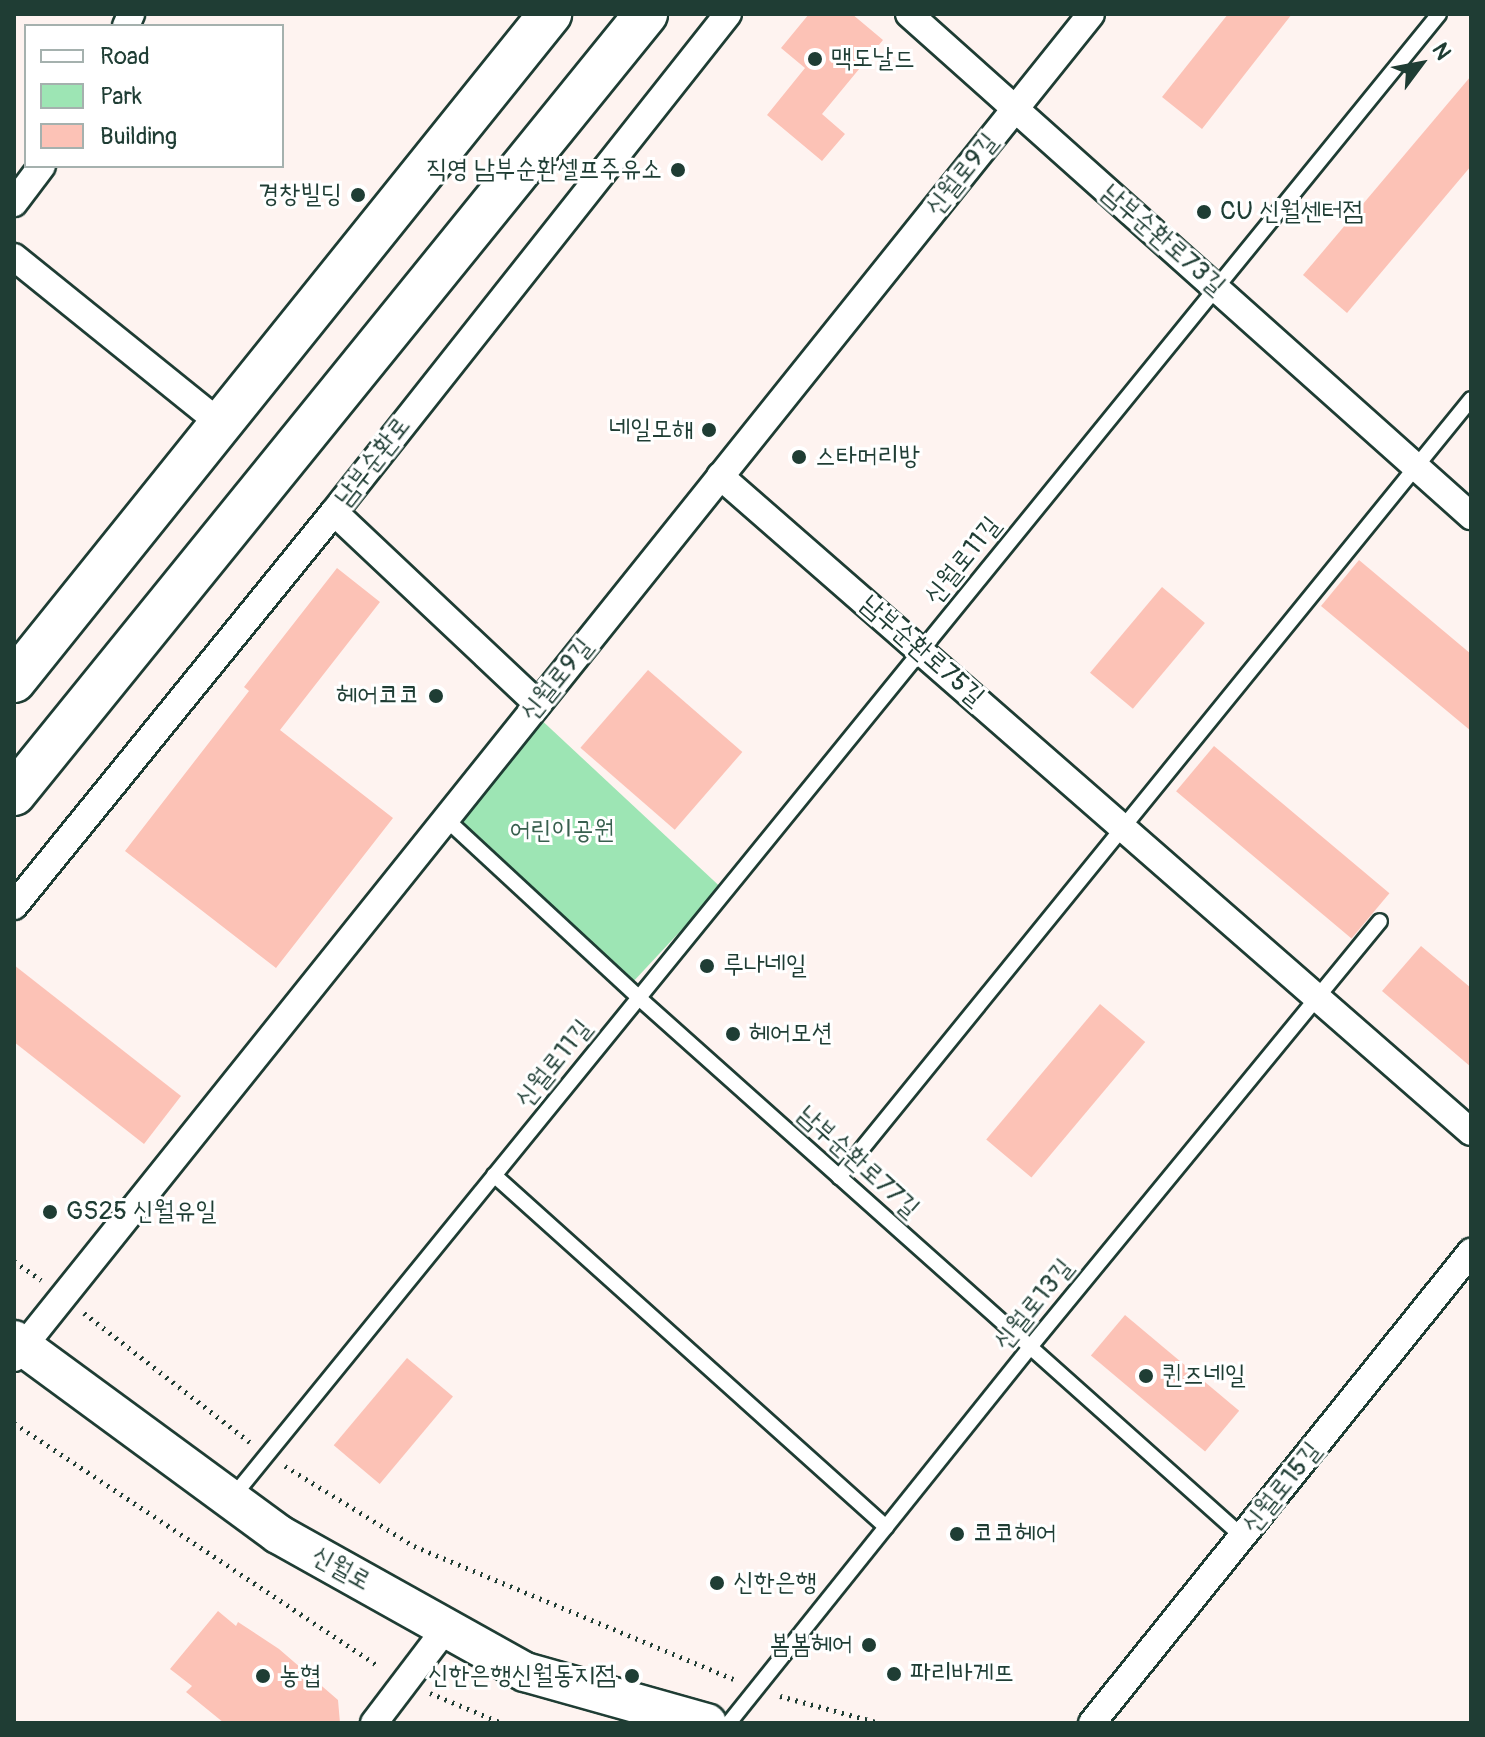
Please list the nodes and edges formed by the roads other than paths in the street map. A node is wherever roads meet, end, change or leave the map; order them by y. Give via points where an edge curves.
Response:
1 (550, 14) edge
2 (646, 14) edge
3 (728, 14) edge
4 (909, 14) edge
5 (1091, 14) edge
6 (1439, 14) edge
7 (1014, 109) junction
8 (40, 168) edge
9 (14, 203) edge
10 (14, 257) edge
11 (1217, 287) junction
12 (1471, 399) edge
13 (222, 425) junction
14 (1416, 467) junction
15 (720, 476) junction
16 (334, 512) junction
17 (1471, 516) edge
18 (922, 650) junction
19 (14, 681) edge
20 (538, 704) junction
21 (14, 794) edge
22 (446, 819) junction
23 (1124, 827) junction
24 (14, 906) edge
25 (1380, 921) dead end
26 (639, 998) junction
27 (1319, 998) junction
28 (1471, 1132) edge
29 (494, 1175) junction
30 (839, 1177) junction
31 (1471, 1252) edge
32 (1030, 1347) junction
33 (17, 1348) edge
34 (231, 1499) junction
35 (886, 1527) junction
36 (1242, 1536) junction
37 (446, 1628) junction
38 (374, 1723) edge
39 (707, 1723) edge
40 (729, 1723) edge
41 (1092, 1723) edge

1 - 13 main road
2 - 21 main road
3 - 16 street, 남부순환로
4 - 7 street, 남부순환로73길
5 - 7 street, 신월로9길
6 - 11 lane, 신월로11길
7 - 11 street, 남부순환로73길
7 - 15 street, 신월로9길
8 - 9 street
10 - 13 street
11 - 14 street, 남부순환로73길
11 - 18 lane, 신월로11길
12 - 14 lane
13 - 19 main road
14 - 17 street, 남부순환로73길
14 - 23 lane
15 - 18 street, 남부순환로75길
15 - 20 street, 신월로9길
16 - 20 street
16 - 24 street, 남부순환로
18 - 23 street, 남부순환로75길
18 - 26 lane, 신월로11길
20 - 22 street, 신월로9길
22 - 26 lane, 남부순환로77길
22 - 33 street, 신월로9길
23 - 27 street, 남부순환로75길
23 - 30 lane
25 - 27 lane, 신월로13길
26 - 29 lane, 신월로11길
26 - 30 lane, 남부순환로77길
27 - 28 street, 남부순환로75길
27 - 32 lane, 신월로13길
29 - 34 lane, 신월로11길
29 - 35 lane
30 - 32 lane, 남부순환로77길
31 - 36 street, 신월로15길
32 - 35 lane, 신월로13길
32 - 36 lane, 남부순환로77길
33 - 34 main road, 신월로
34 - 37 main road, 신월로 via 278,1534
35 - 40 lane, 신월로13길
36 - 41 street, 신월로15길
37 - 38 street
37 - 39 main road, 신월로 via 525,1672

